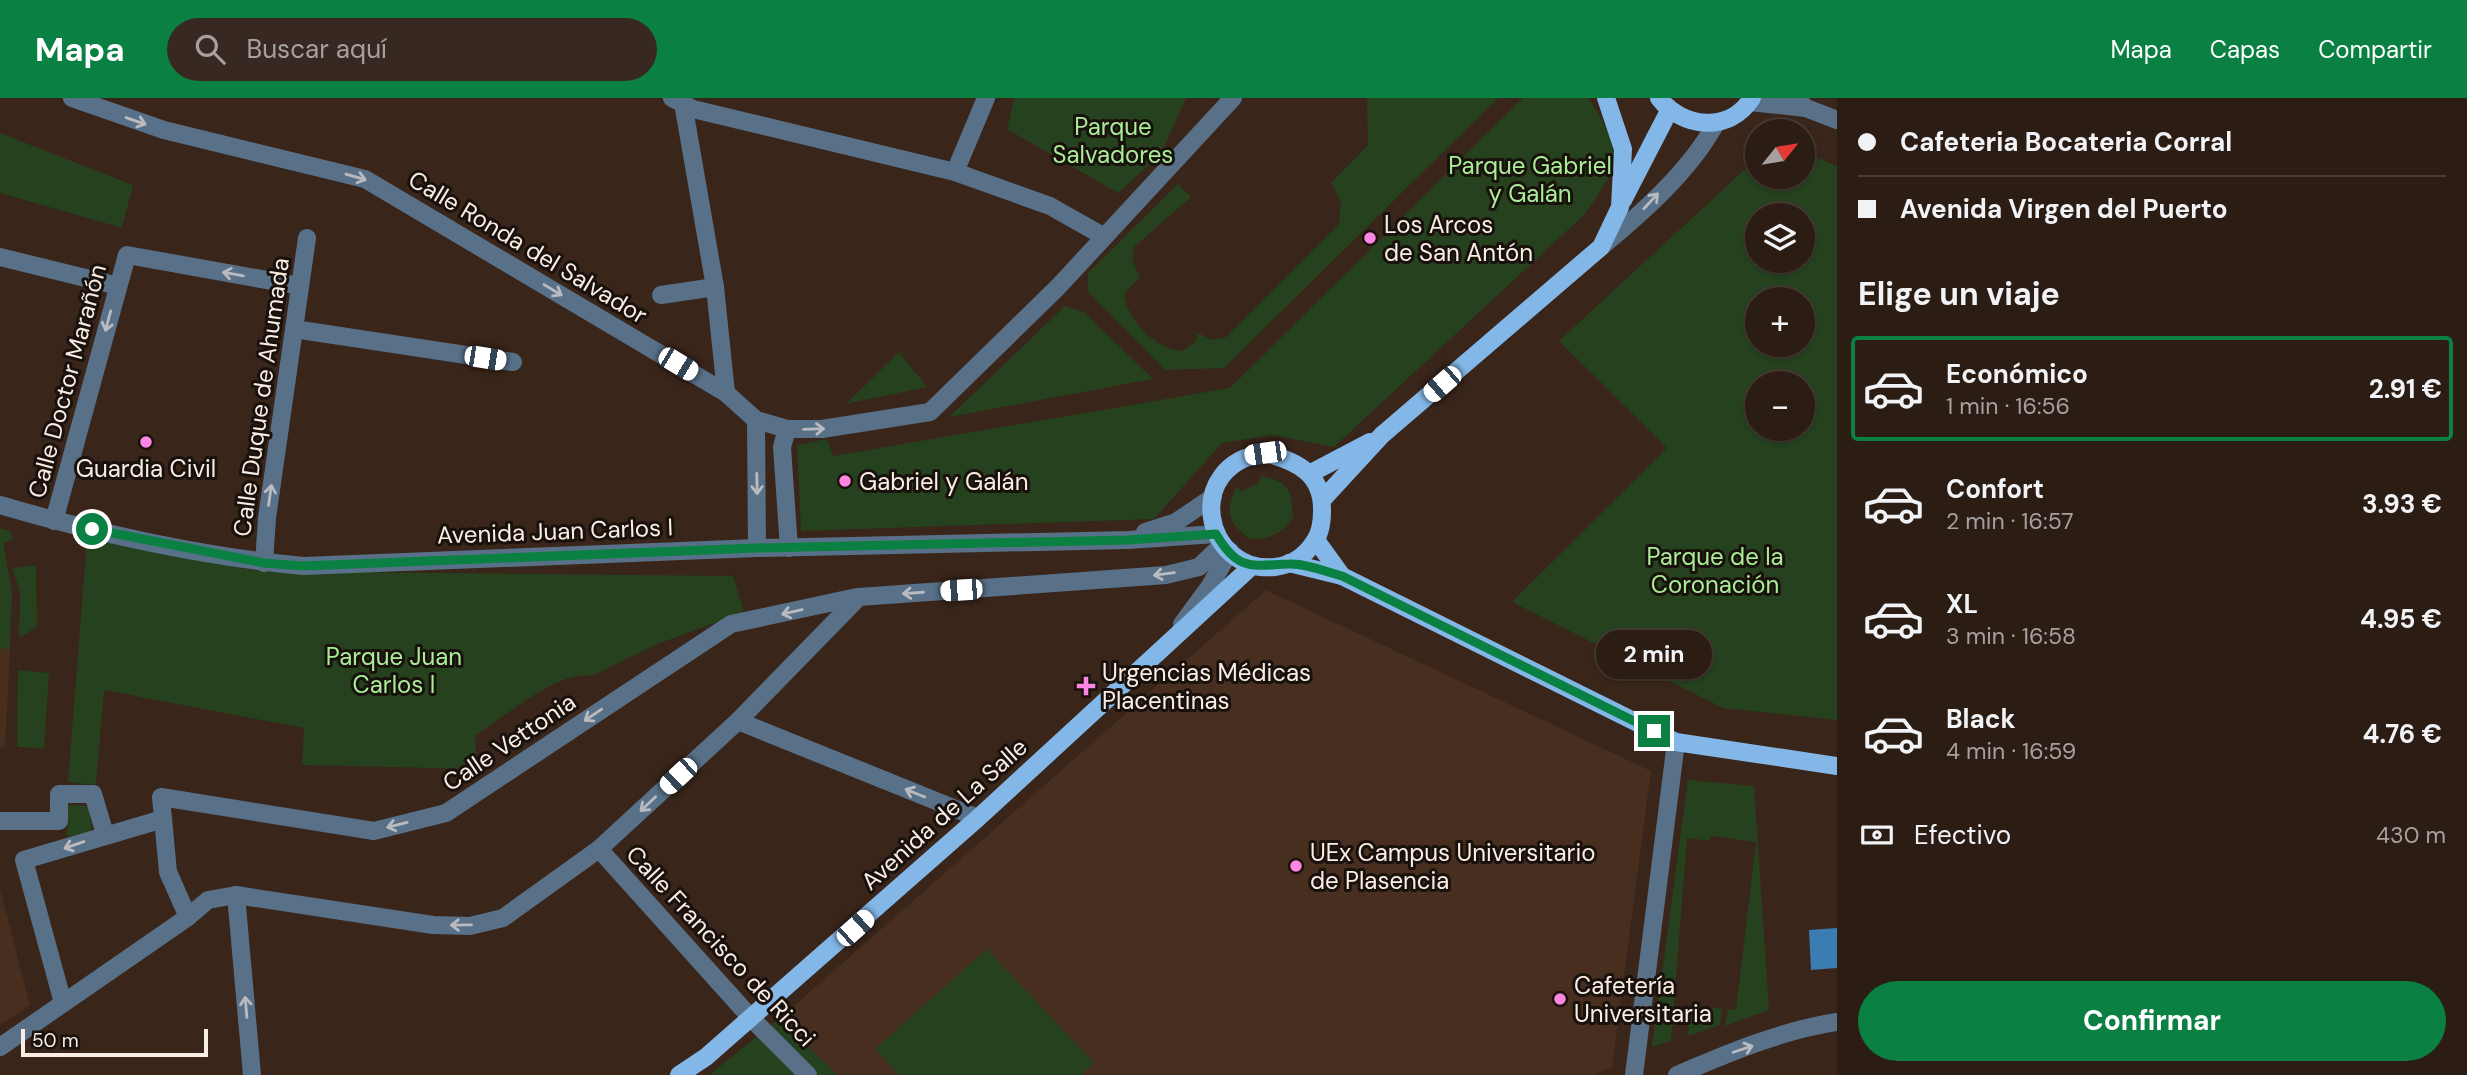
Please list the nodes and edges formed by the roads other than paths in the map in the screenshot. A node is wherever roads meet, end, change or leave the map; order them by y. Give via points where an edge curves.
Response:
1 (72, 98) edge
2 (986, 98) edge
3 (1233, 98) edge
4 (1606, 98) edge
5 (1751, 100) edge
6 (686, 102) edge
7 (1801, 103) edge
8 (1664, 104) edge
9 (1837, 120) edge
10 (1716, 123) junction
11 (955, 172) junction
12 (1620, 206) junction
13 (1103, 236) junction
14 (306, 238) dead end
15 (1601, 247) junction
16 (0, 257) edge
17 (118, 286) junction
18 (300, 286) junction
19 (715, 287) junction
20 (661, 295) dead end
21 (294, 329) junction
22 (513, 362) dead end
23 (726, 393) junction
24 (756, 420) junction
25 (787, 429) junction
26 (1382, 436) junction
27 (1311, 473) junction
28 (1213, 497) junction
29 (1323, 499) junction
30 (0, 505) edge
31 (54, 521) junction
32 (1118, 540) junction
33 (1316, 540) junction
34 (1223, 543) junction
35 (757, 548) junction
36 (789, 548) junction
37 (264, 563) junction
38 (1289, 564) junction
39 (1252, 566) junction
40 (1342, 576) junction
41 (859, 597) junction
42 (1172, 638) junction
43 (738, 721) junction
44 (1676, 742) junction
45 (1837, 766) edge
46 (978, 818) junction
47 (163, 819) junction
48 (0, 821) edge
49 (105, 834) junction
50 (599, 849) junction
51 (236, 895) junction
52 (188, 918) junction
53 (63, 1003) junction
54 (751, 1018) junction
55 (1837, 1021) edge
56 (0, 1047) edge
57 (252, 1075) edge
58 (679, 1075) edge
59 (808, 1075) edge
60 (1634, 1075) edge
61 (1679, 1075) edge

1 -> 23 street, Calle Ronda del Salvador via 164,130 365,179
2 - 11 street
3 - 13 street, Calle Ronda del Salvador
4 - 12 main road via 1623,149
5 - 7 street
5 - 10 main road via 1740,112
6 - 11 street
6 - 19 street
7 - 9 street
8 - 10 main road via 1698,123
8 - 12 main road
15 -> 10 street via 1635,219 1706,142
11 - 13 street via 1050,206
12 - 15 main road
25 -> 13 street, Calle Ronda del Salvador via 822,429 930,412 1058,287
14 - 18 street, Calle Duque de Ahumada
15 - 26 main road
16 - 17 street
18 -> 17 street, Calle Doctor Marañón via 127,255
17 -> 31 street, Calle Doctor Marañón
18 - 21 street, Calle Duque de Ahumada
19 - 20 street
19 - 23 street
21 - 22 street
37 -> 21 street, Calle Duque de Ahumada
23 - 24 street, Calle Ronda del Salvador
24 - 25 street, Calle Ronda del Salvador
24 -> 35 street
25 - 36 street via 782,447
26 - 27 main road
26 - 29 main road
27 - 28 main road via 1290,460 1265,453 1249,456 1221,473
27 - 29 main road
28 - 32 street, Avenida Juan Carlos I via 1176,522
28 - 34 main road
29 - 33 main road
30 - 31 street, Avenida Juan Carlos I
31 - 37 street, Avenida Juan Carlos I
32 - 34 street, Avenida Juan Carlos I
32 - 36 street, Avenida Juan Carlos I
33 - 38 main road
33 - 40 main road
34 - 39 main road
34 -> 41 street, Calle Vettonia via 1199,567 1166,575
34 - 42 street, Avenida de La Salle via 1210,586
35 - 36 street, Avenida Juan Carlos I
35 - 37 street, Avenida Juan Carlos I via 315,566
38 - 39 main road
38 - 40 main road
39 - 42 main road, Avenida de La Salle
40 - 44 main road
41 - 43 street
41 -> 47 street, Calle Vettonia via 731,624 446,813 374,831 161,797
42 - 46 main road, Avenida de La Salle
46 -> 43 street
43 -> 50 street
44 - 45 main road
44 - 60 street
46 - 54 main road, Avenida de La Salle
47 - 49 street
47 - 52 street via 168,872
48 - 49 street via 59,821 59,794 93,794
49 -> 53 street via 24,860
50 -> 51 street via 503,918 470,926 433,925
50 - 54 street, Calle Francisco de Ricci
51 - 52 street via 208,900
57 -> 51 street
52 - 53 street
53 - 56 street
54 - 58 main road, Avenida de La Salle
54 - 59 street, Calle Francisco de Ricci
61 -> 55 street via 1718,1057

